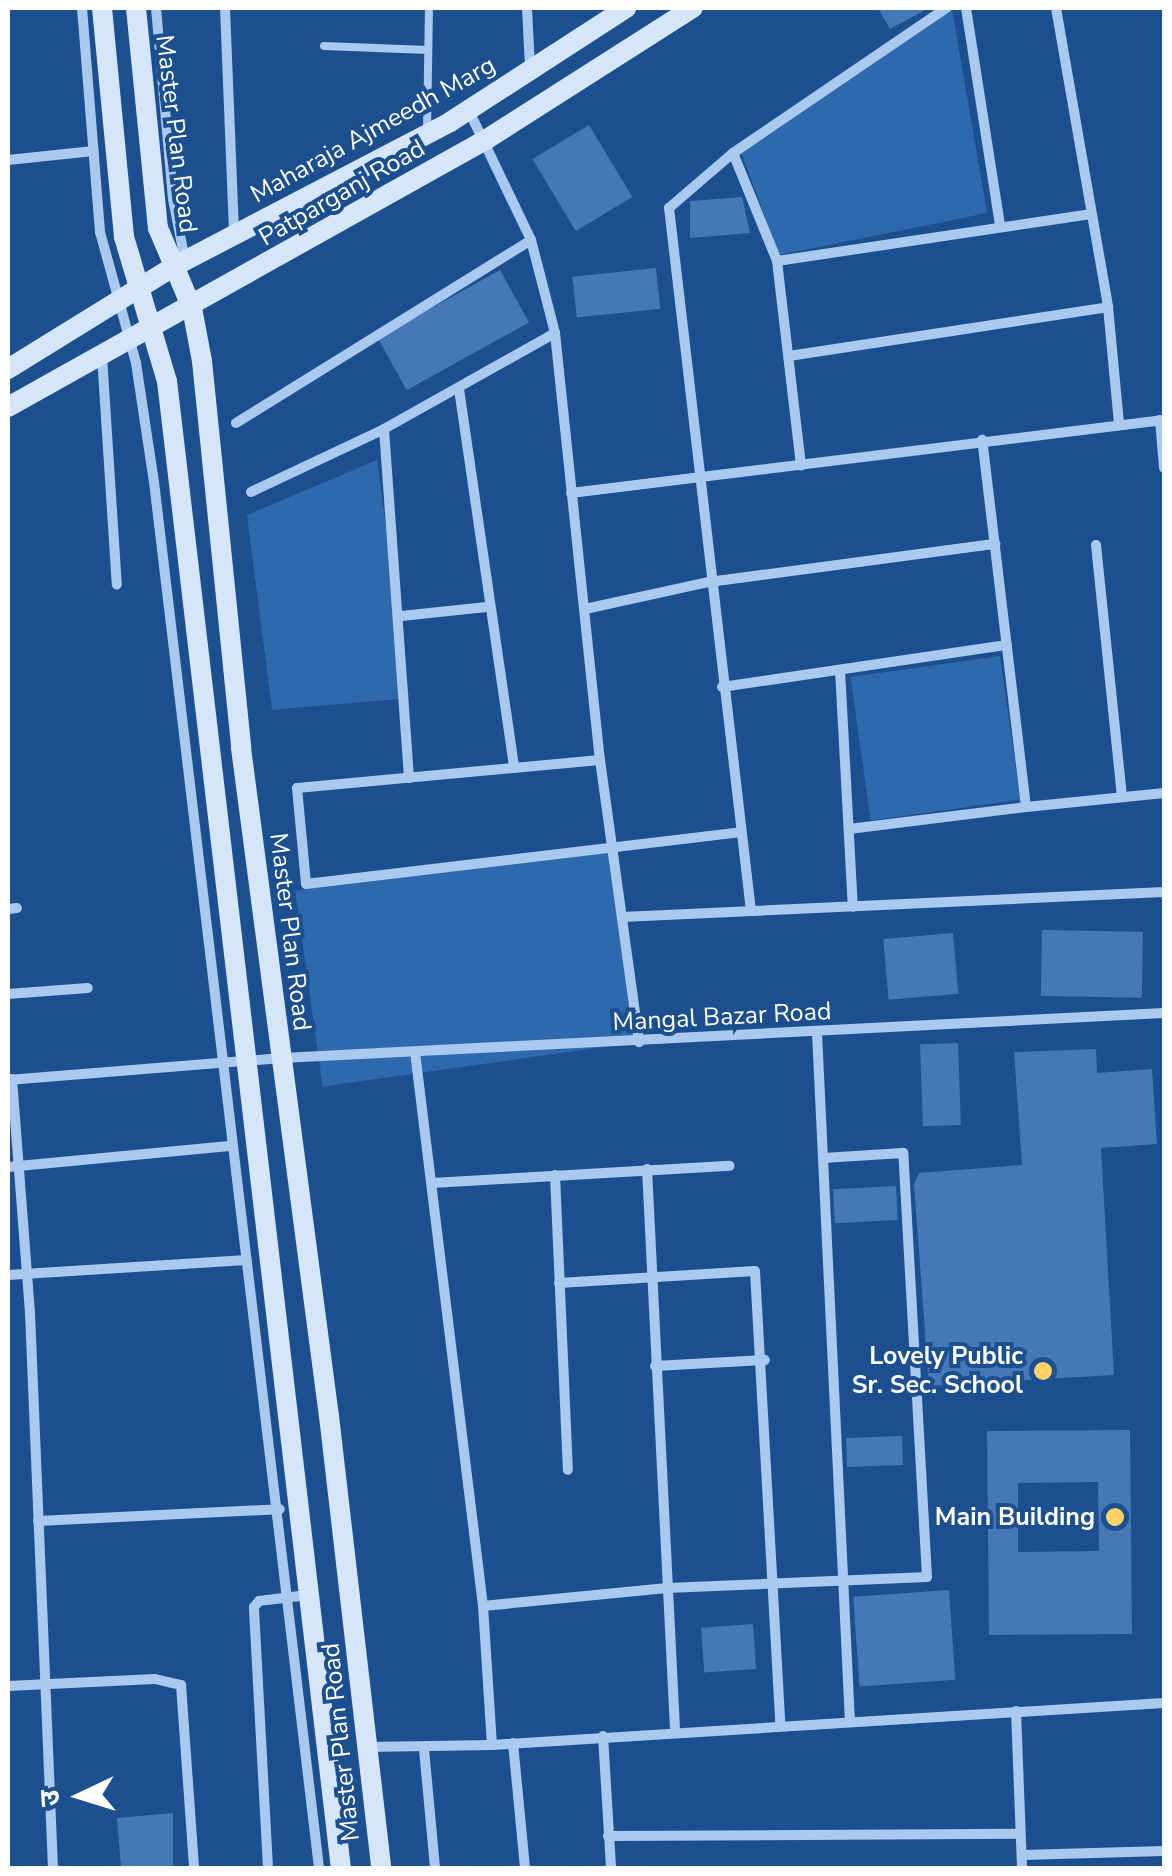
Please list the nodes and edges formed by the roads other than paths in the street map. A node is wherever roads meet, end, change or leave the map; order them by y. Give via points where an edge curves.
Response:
1 (82, 8) edge
2 (102, 8) edge
3 (136, 8) edge
4 (156, 8) edge
5 (225, 8) edge
6 (429, 8) edge
7 (527, 8) edge
8 (626, 8) edge
9 (693, 8) edge
10 (946, 8) edge
11 (966, 8) edge
12 (1056, 8) edge
13 (324, 46) dead end
14 (428, 50) junction
15 (530, 70) junction
16 (468, 110) junction
17 (426, 134) junction
18 (487, 140) junction
19 (94, 151) junction
20 (734, 154) junction
21 (8, 160) edge
22 (1092, 214) junction
23 (1000, 225) junction
24 (234, 235) junction
25 (530, 240) junction
26 (777, 261) junction
27 (179, 264) junction
28 (140, 288) junction
29 (118, 300) junction
30 (1108, 306) junction
31 (192, 308) junction
32 (152, 328) junction
33 (554, 334) junction
34 (129, 340) junction
35 (102, 354) junction
36 (789, 356) junction
37 (8, 369) edge
38 (459, 389) junction
39 (8, 407) edge
40 (1162, 420) edge
41 (236, 423) dead end
42 (1119, 423) junction
43 (384, 430) junction
44 (982, 440) junction
45 (801, 466) junction
46 (1164, 468) edge
47 (696, 478) junction
48 (252, 492) dead end
49 (571, 493) junction
50 (995, 544) junction
51 (1096, 545) dead end
52 (708, 582) junction
53 (117, 585) dead end
54 (488, 607) junction
55 (585, 609) junction
56 (401, 616) junction
57 (1007, 645) junction
58 (840, 670) junction
59 (722, 686) junction
60 (600, 760) junction
61 (514, 768) junction
62 (409, 778) junction
63 (1164, 793) edge
64 (1122, 797) junction
65 (1026, 807) junction
66 (848, 829) junction
67 (741, 832) junction
68 (612, 846) junction
69 (1164, 892) edge
70 (853, 906) junction
71 (752, 911) junction
72 (622, 917) junction
73 (88, 988) dead end
74 (8, 994) edge
75 (1164, 1012) edge
76 (817, 1033) junction
77 (639, 1042) junction
78 (415, 1052) junction
79 (282, 1058) junction
80 (232, 1062) junction
81 (10, 1079) edge
82 (232, 1146) junction
83 (823, 1158) junction
84 (730, 1166) dead end
85 (13, 1167) edge
86 (647, 1169) junction
87 (554, 1175) junction
88 (432, 1183) junction
89 (247, 1260) junction
90 (27, 1273) junction
91 (8, 1275) edge
92 (652, 1277) junction
93 (559, 1283) junction
94 (764, 1360) junction
95 (654, 1366) junction
96 (568, 1470) dead end
97 (280, 1510) junction
98 (38, 1521) junction
99 (843, 1580) junction
100 (774, 1582) junction
101 (666, 1588) junction
102 (298, 1597) junction
103 (484, 1606) junction
104 (44, 1685) junction
105 (8, 1686) edge
106 (1164, 1703) edge
107 (1016, 1711) junction
108 (850, 1722) junction
109 (780, 1726) junction
110 (675, 1729) junction
111 (603, 1736) junction
112 (513, 1743) junction
113 (492, 1745) junction
114 (366, 1746) junction
115 (424, 1748) junction
116 (1018, 1834) junction
117 (608, 1836) junction
118 (1164, 1851) edge
119 (1022, 1855) junction
120 (53, 1868) edge
121 (194, 1868) edge
122 (268, 1868) edge
123 (319, 1868) edge
124 (342, 1868) edge
125 (380, 1868) edge
126 (436, 1868) edge
127 (525, 1868) edge
128 (610, 1868) edge
129 (1022, 1868) edge

1 - 19 street
2 - 28 main road via 124,237
3 - 27 main road, Master Plan Road via 158,228
4 - 27 street
5 - 24 street
6 - 14 lane
7 - 15 street
8 - 15 main road, Maharaja Ajmeedh Marg
9 - 18 main road, Patparganj Road
10 - 20 street
11 - 23 street
12 - 22 street
13 - 14 lane
14 - 17 lane
15 - 16 main road, Maharaja Ajmeedh Marg
16 - 17 main road, Maharaja Ajmeedh Marg
16 - 18 street
17 - 24 main road, Maharaja Ajmeedh Marg
18 - 25 street
18 - 31 main road, Patparganj Road
19 - 21 street
19 - 29 street via 100,232
20 - 26 street
20 - 47 street via 669,208
22 - 23 street
22 - 30 street
23 - 26 street
24 - 27 main road, Maharaja Ajmeedh Marg
25 - 33 street
25 - 41 street
26 - 36 street
27 - 28 main road, Maharaja Ajmeedh Marg
27 - 31 main road, Master Plan Road
28 - 29 main road
28 - 32 main road
29 - 34 street
29 - 37 main road
30 - 36 street
30 - 42 street
31 - 32 main road, Patparganj Road
31 - 79 main road, Master Plan Road
32 - 34 main road, Patparganj Road
32 - 80 main road via 166,380
33 - 38 street
33 - 49 street
34 - 35 main road, Patparganj Road
34 - 80 street
35 - 39 main road, Patparganj Road
35 - 53 street
36 - 45 street
38 - 43 street
38 - 54 street
40 - 42 street
40 - 46 street
42 - 44 street
43 - 48 street
43 - 56 street
44 - 45 street
44 - 50 street
45 - 47 street
47 - 49 street
47 - 52 street
49 - 55 street
50 - 52 street
50 - 57 street
51 - 64 street
52 - 55 street
52 - 59 street
54 - 56 street
54 - 61 street
55 - 60 street
56 - 62 street
57 - 58 street
57 - 65 street
58 - 59 street
58 - 66 street
59 - 67 street
60 - 61 street
60 - 68 street
61 - 62 street
62 - 68 street via 297,788 306,884
63 - 64 street
64 - 65 street
65 - 66 street
66 - 70 street
67 - 68 street
67 - 71 street
68 - 72 street
69 - 70 street
70 - 71 street
71 - 72 street
72 - 77 street
73 - 74 street
75 - 76 street, Mangal Bazar Road
76 - 77 street, Mangal Bazar Road
76 - 83 street
77 - 78 street, Mangal Bazar Road
78 - 79 street, Mangal Bazar Road
78 - 88 street
79 - 80 street, Mangal Bazar Road
79 - 114 main road, Master Plan Road
80 - 81 street, Mangal Bazar Road
80 - 82 street
80 - 102 main road
81 - 85 street
82 - 85 street
82 - 89 street
83 - 99 street
83 - 99 street via 904,1153 927,1577
84 - 86 street
85 - 90 street
86 - 87 street
86 - 92 street
87 - 88 street
87 - 93 street
88 - 103 street
89 - 90 street
89 - 97 street
90 - 91 street
90 - 98 street
92 - 93 street
92 - 94 street via 755,1270
92 - 95 street
93 - 96 street
94 - 95 street
94 - 100 street
95 - 101 street
97 - 98 street
97 - 102 street
98 - 104 street
99 - 100 street
99 - 108 street
100 - 101 street
100 - 109 street
101 - 103 street
101 - 110 street
102 - 122 street via 259,1600 254,1607
102 - 123 street
102 - 124 main road
103 - 113 street
104 - 105 street
104 - 120 street
104 - 121 street via 155,1679 181,1684
106 - 107 street
107 - 108 street
107 - 116 street
108 - 109 street
109 - 110 street
110 - 111 street
111 - 112 street
111 - 117 street
112 - 113 street
112 - 127 street
113 - 115 street
114 - 115 street
114 - 125 main road, Master Plan Road
115 - 126 street
116 - 117 street
116 - 119 street
117 - 128 street
118 - 119 street
119 - 129 street

